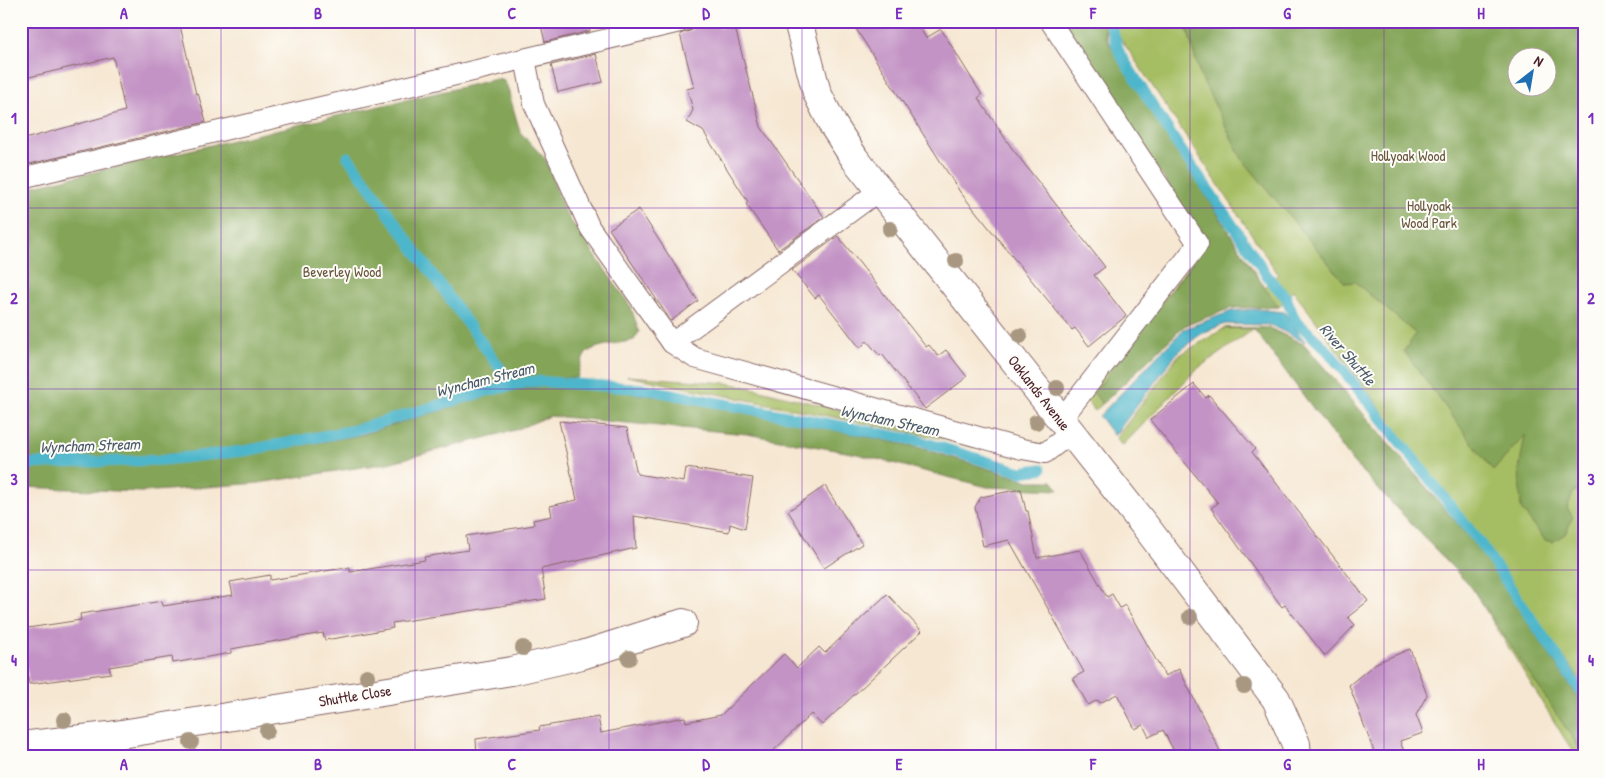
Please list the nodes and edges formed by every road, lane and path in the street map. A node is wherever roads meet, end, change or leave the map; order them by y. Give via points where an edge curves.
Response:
1 (684, 21) edge
2 (798, 21) edge
3 (1050, 21) edge
4 (525, 59) junction
5 (21, 178) edge
6 (880, 190) junction
7 (672, 343) junction
8 (1066, 427) junction
9 (683, 623) dead end
10 (21, 746) edge
11 (1297, 757) edge

1 - 4 lane
2 - 6 street, Oaklands Avenue via 821,101 833,125
3 - 8 lane via 1198,244
4 - 5 lane
4 - 7 lane via 534,104 590,228
6 - 7 lane
6 - 8 street, Oaklands Avenue
7 - 8 lane via 695,358 1022,450 1045,453
8 - 11 street, Oaklands Avenue via 1276,699 1296,744
9 - 10 street, Shuttle Close via 582,654 512,671 109,736

